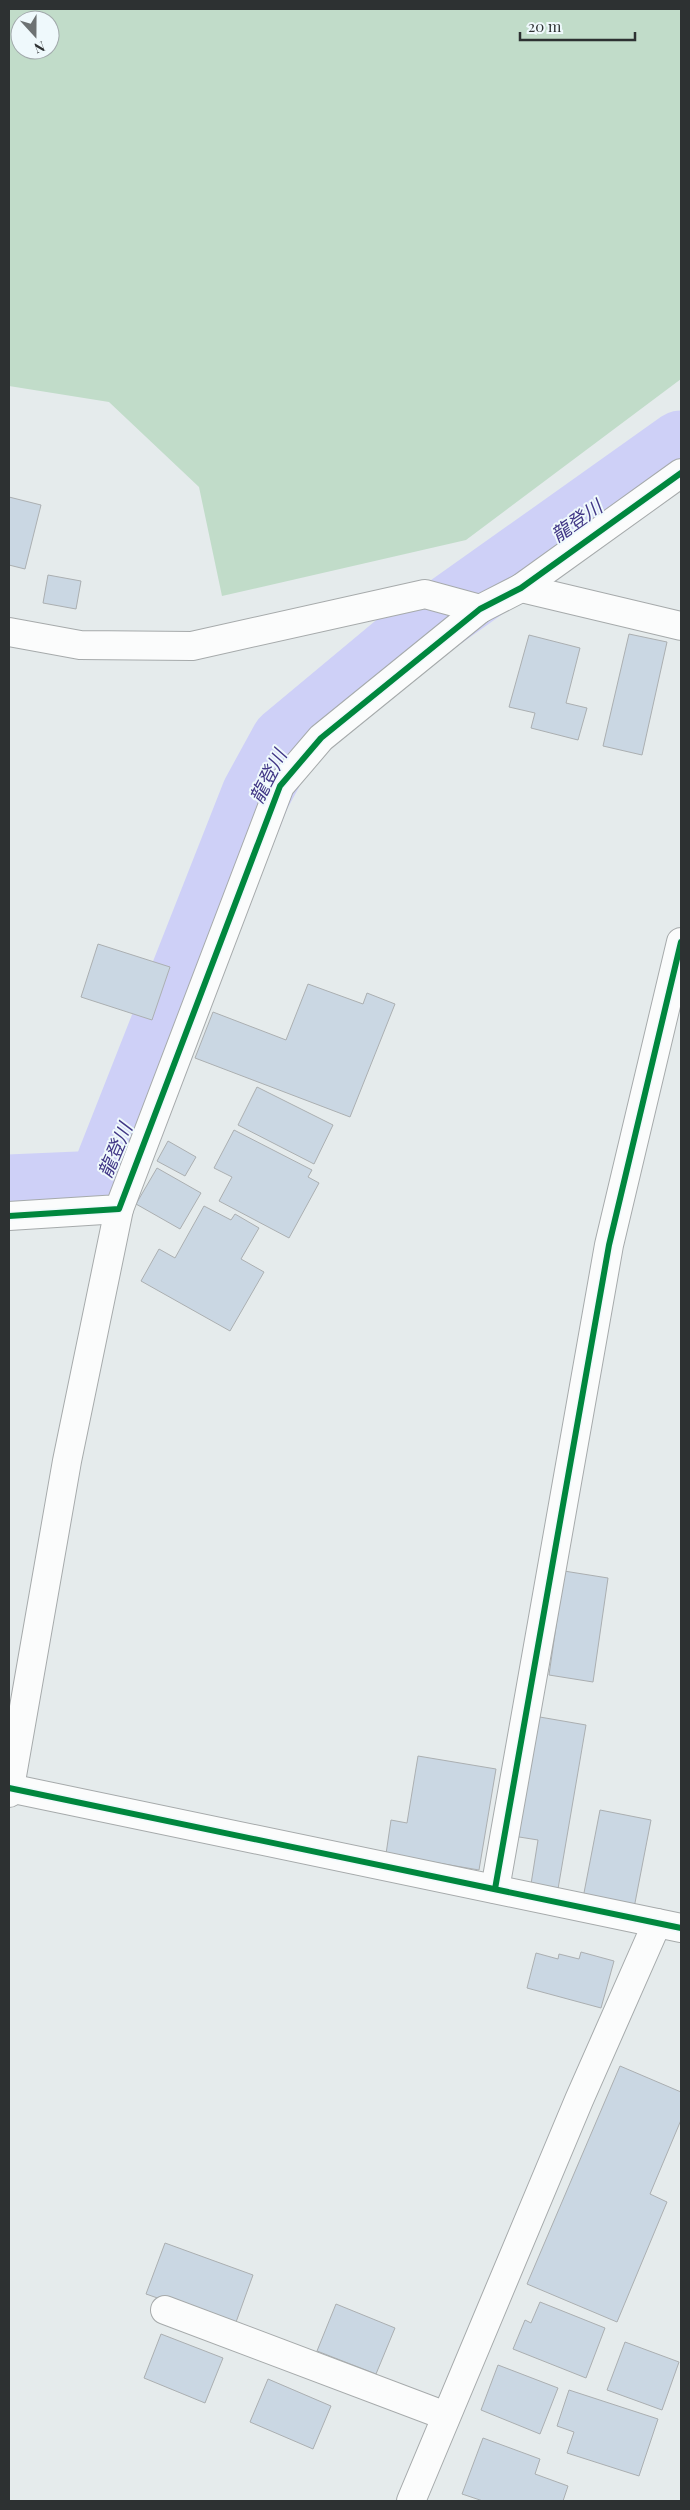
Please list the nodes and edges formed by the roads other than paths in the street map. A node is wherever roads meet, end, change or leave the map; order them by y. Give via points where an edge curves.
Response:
1 (681, 473) edge
2 (521, 588) junction
3 (480, 609) junction
4 (681, 626) edge
5 (9, 632) edge
6 (681, 942) edge
7 (119, 1209) junction
8 (9, 1216) edge
9 (10, 1790) edge
10 (495, 1890) junction
11 (669, 1926) edge
12 (165, 2310) dead end
13 (446, 2416) junction
14 (411, 2501) edge

1 - 2 street
2 - 3 street
2 - 4 street
3 - 5 street via 425,594 192,646 80,646
3 - 7 street via 321,738 280,786
6 - 10 street via 609,1245
7 - 8 street
7 - 9 street via 67,1461
9 - 10 street
10 - 11 street
11 - 13 street via 575,2109
12 - 13 street
13 - 14 street

